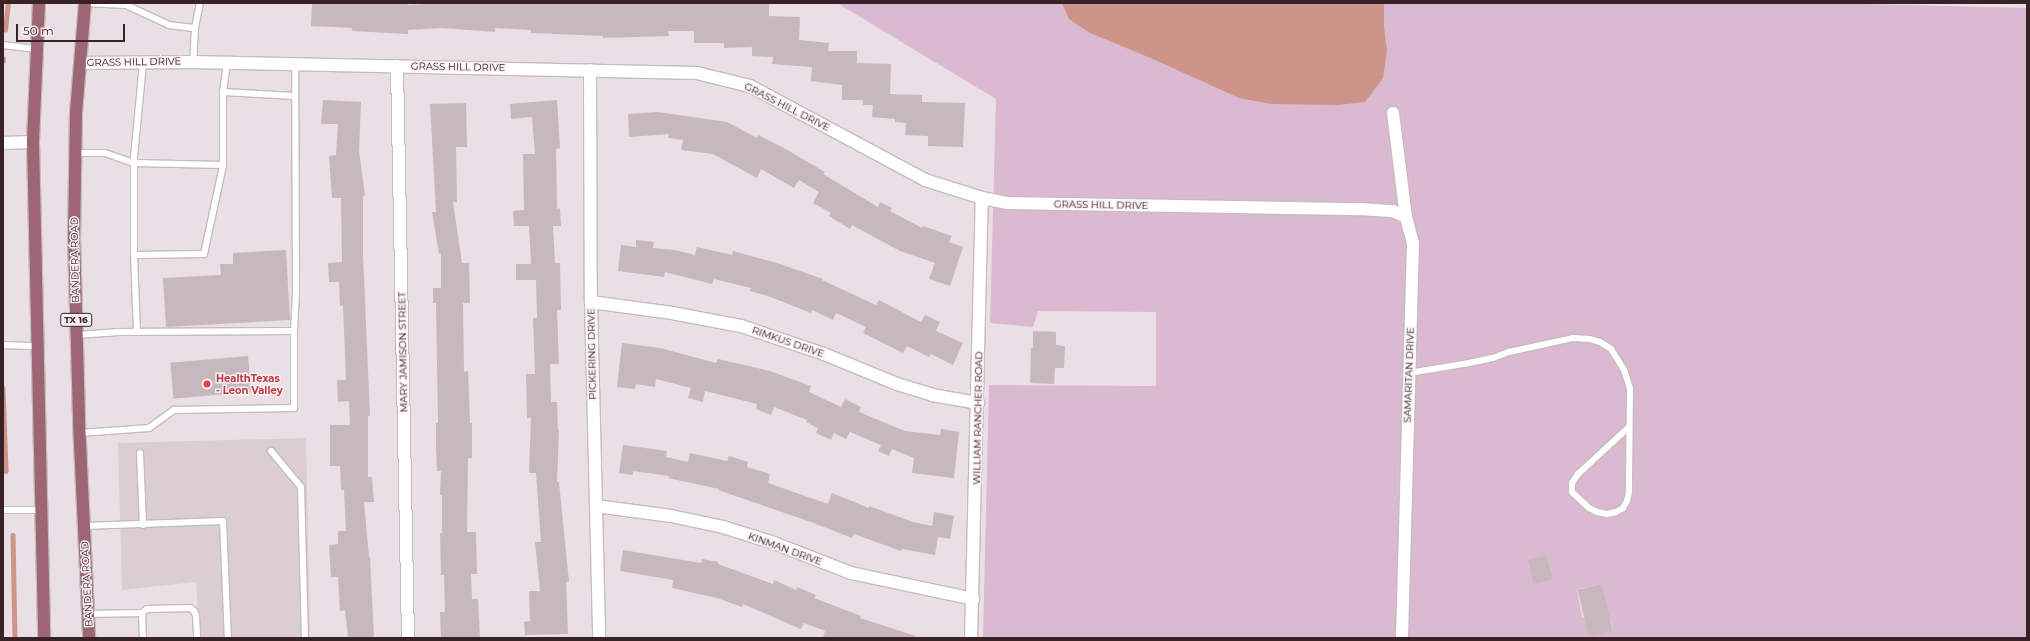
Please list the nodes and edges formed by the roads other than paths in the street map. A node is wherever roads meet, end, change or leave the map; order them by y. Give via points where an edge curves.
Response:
1 (39, 3) edge
2 (85, 3) edge
3 (200, 3) edge
4 (127, 4) edge
5 (195, 28) junction
6 (3, 45) edge
7 (36, 48) junction
8 (193, 62) junction
9 (227, 62) junction
10 (81, 63) junction
11 (143, 63) junction
12 (295, 64) junction
13 (397, 66) junction
14 (590, 70) junction
15 (223, 92) junction
16 (295, 96) junction
17 (1393, 113) dead end
18 (32, 142) junction
19 (3, 143) edge
20 (76, 153) junction
21 (134, 163) junction
22 (223, 165) junction
23 (982, 198) junction
24 (1406, 217) junction
25 (134, 255) junction
26 (591, 302) junction
27 (294, 331) junction
28 (137, 332) junction
29 (77, 335) junction
30 (3, 345) edge
31 (37, 346) junction
32 (1409, 373) junction
33 (978, 403) junction
34 (1629, 427) junction
35 (80, 433) junction
36 (271, 451) dead end
37 (140, 453) dead end
38 (596, 506) junction
39 (3, 510) edge
40 (41, 510) junction
41 (143, 525) junction
42 (84, 526) junction
43 (973, 599) junction
44 (142, 613) junction
45 (88, 614) junction
46 (44, 638) edge
47 (89, 638) edge
48 (143, 638) edge
49 (197, 638) edge
50 (228, 638) edge
51 (305, 638) edge
52 (408, 638) edge
53 (599, 638) edge
54 (972, 638) edge
55 (1402, 638) edge

1 - 7 main road
2 - 4 lane
2 - 10 main road, BANDERA ROAD / TX 16
3 - 5 lane
4 - 5 lane via 169,25
5 - 8 lane
6 - 7 lane
7 - 18 main road
8 - 9 street, GRASS HILL DRIVE
8 - 11 street, GRASS HILL DRIVE
9 - 12 street, GRASS HILL DRIVE
9 - 15 lane
10 - 11 street, GRASS HILL DRIVE
10 - 20 main road, BANDERA ROAD / TX 16 via 76,112
11 - 21 lane
12 - 13 street, GRASS HILL DRIVE
12 - 16 lane
13 - 14 street, GRASS HILL DRIVE
13 - 52 street, MARY JAMISON STREET
14 - 23 street, GRASS HILL DRIVE via 697,73 750,86 925,180
14 - 26 street, PICKERING DRIVE
15 - 16 lane
15 - 22 lane
16 - 27 lane
17 - 24 street, SAMARITAN DRIVE
18 - 19 street
18 - 31 main road
20 - 21 lane via 105,154
20 - 29 main road, BANDERA ROAD / TX 16 via 74,238
21 - 22 lane
21 - 25 lane
22 - 25 lane via 204,254
23 - 24 street, GRASS HILL DRIVE via 1007,203 1361,209 1392,211
23 - 33 street, WILLIAM RANCHER ROAD
24 - 32 street, SAMARITAN DRIVE via 1413,243
25 - 28 lane
26 - 33 street, RIMKUS DRIVE via 741,326 824,354 904,386 932,395
26 - 38 street, PICKERING DRIVE
27 - 28 lane
27 - 35 lane via 294,408 174,410 149,428
28 - 29 lane
29 - 35 main road, BANDERA ROAD / TX 16
30 - 31 lane
31 - 40 main road
32 - 34 lane via 1469,363 1551,342 1574,338 1590,339 1611,349 1624,370 1630,388
32 - 55 street, SAMARITAN DRIVE
33 - 43 street, WILLIAM RANCHER ROAD
34 - 34 lane via 1630,471 1627,501 1623,508 1607,514 1589,508 1572,492 1572,482
35 - 42 main road, BANDERA ROAD / TX 16
36 - 51 lane via 301,487
37 - 41 lane
38 - 43 street, KINMAN DRIVE via 671,516 723,527 851,573
38 - 53 street, PICKERING DRIVE
39 - 40 lane
40 - 46 main road
41 - 42 lane
41 - 50 lane via 223,521
42 - 45 main road, BANDERA ROAD / TX 16
43 - 54 street, WILLIAM RANCHER ROAD
44 - 45 lane
44 - 48 lane
44 - 49 lane via 147,609 190,608 196,616
45 - 47 main road, BANDERA ROAD / TX 16

